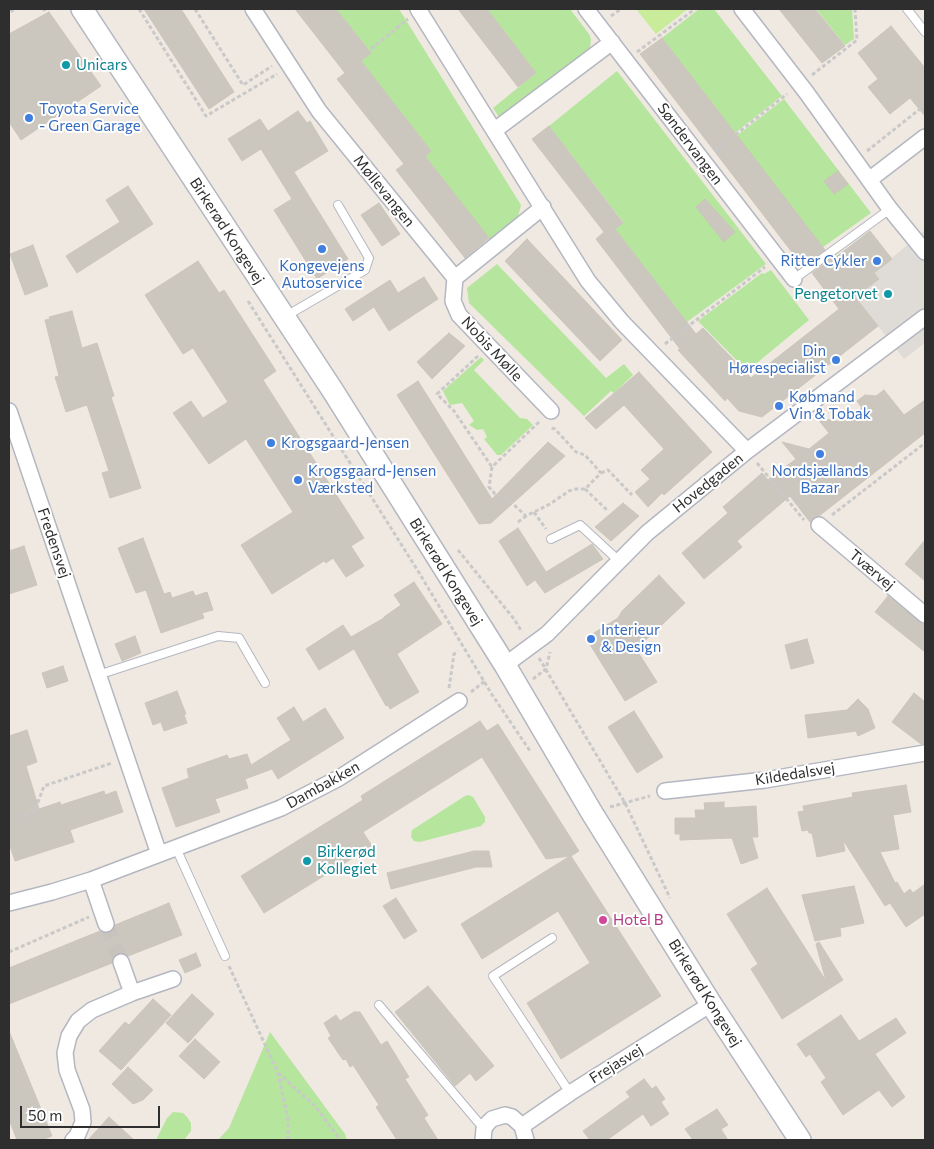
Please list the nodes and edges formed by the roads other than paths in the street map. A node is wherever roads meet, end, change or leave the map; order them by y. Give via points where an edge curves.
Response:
1 (82, 9) edge
2 (253, 9) edge
3 (419, 9) edge
4 (586, 9) edge
5 (742, 9) edge
6 (907, 9) edge
7 (925, 32) edge
8 (612, 42) junction
9 (495, 130) junction
10 (925, 137) edge
11 (870, 180) junction
12 (338, 204) dead end
13 (543, 207) junction
14 (890, 209) junction
15 (925, 252) edge
16 (455, 278) junction
17 (794, 279) joint
18 (284, 317) junction
19 (925, 317) edge
20 (9, 411) edge
21 (550, 411) road end
22 (747, 451) junction
23 (819, 525) road end
24 (551, 539) dead end
25 (619, 561) junction
26 (925, 615) edge
27 (505, 665) junction
28 (98, 675) junction
29 (265, 683) dead end
30 (453, 705) road end
31 (925, 753) edge
32 (665, 791) road end
33 (176, 848) junction
34 (159, 854) junction
35 (90, 880) junction
36 (9, 903) edge
37 (104, 918) tunnel mouth
38 (552, 938) dead end
39 (225, 956) road end
40 (121, 962) tunnel mouth
41 (173, 979) dead end
42 (132, 993) junction
43 (711, 1004) junction
44 (379, 1005) dead end
45 (570, 1093) junction
46 (524, 1133) edge
47 (483, 1135) edge
48 (73, 1140) edge
49 (800, 1140) edge

1 - 18 main road, Birkerød Kongevej
2 - 16 street, Møllevangen via 320,111
3 - 9 street
4 - 8 street, Søndervangen
5 - 11 street
6 - 7 lane
8 - 9 street
8 - 17 street, Søndervangen
9 - 13 street
10 - 11 street
11 - 14 street
12 - 18 lane via 369,258 365,270
13 - 16 street
13 - 22 street via 588,281 622,322
14 - 15 street
14 - 17 lane
16 - 21 street, Nobis Mølle via 453,301 460,315
18 - 27 main road, Birkerød Kongevej
19 - 22 street, Hovedgaden
20 - 28 street, Fredensvej
22 - 25 street, Hovedgaden via 647,533
23 - 26 street, Tværvej
24 - 25 lane via 580,526
25 - 27 street, Hovedgaden via 547,634
27 - 43 main road, Birkerød Kongevej via 592,813
28 - 29 lane via 218,636 239,638
28 - 34 street, Fredensvej
30 - 33 street, Dambakken via 339,778 281,808
31 - 32 street, Kildedalsvej via 765,780
33 - 34 street, Dambakken
33 - 39 lane
34 - 35 street, Dambakken
35 - 36 street, Dambakken
35 - 37 street
38 - 45 lane via 493,976
40 - 42 street
41 - 42 street
42 - 48 street via 92,1010 78,1021 69,1036 65,1053 67,1070 82,1110 82,1122
43 - 45 street, Frejasvej
43 - 49 main road, Birkerød Kongevej
44 - 47 lane
45 - 46 street, Frejasvej
46 - 47 street, Frejasvej via 512,1117 505,1115 492,1119

